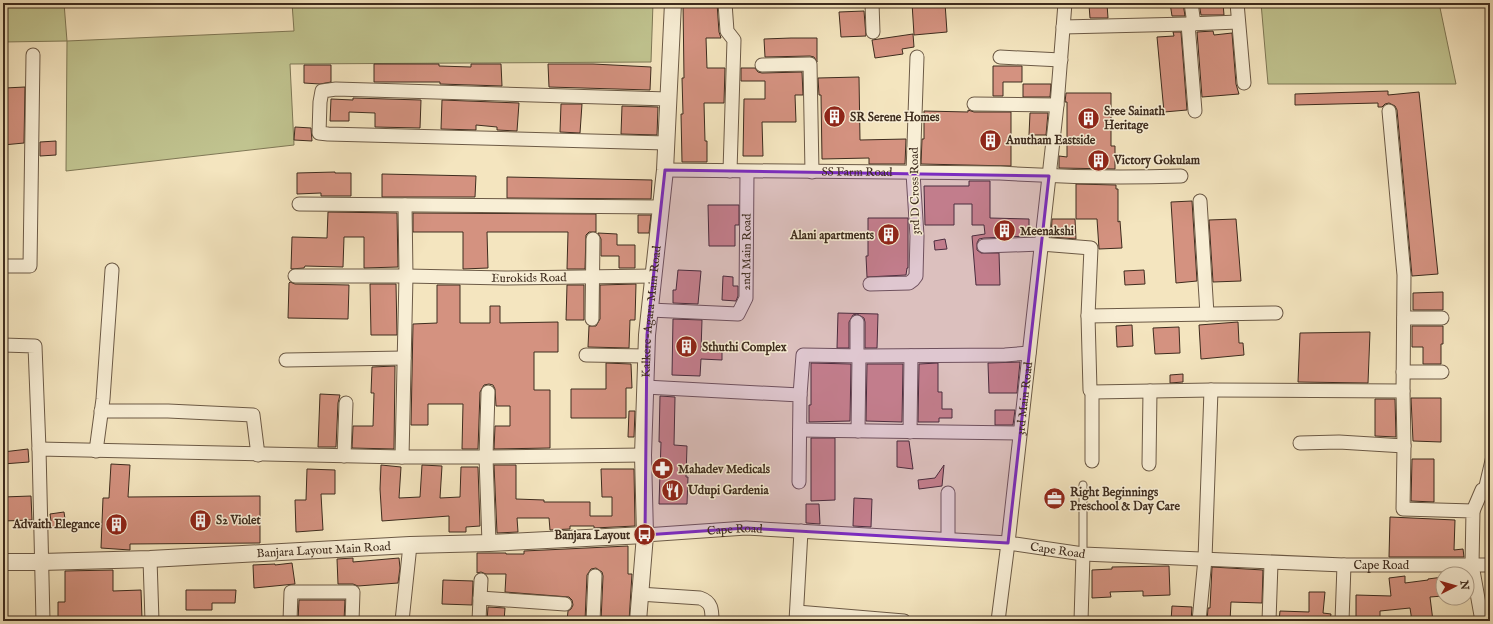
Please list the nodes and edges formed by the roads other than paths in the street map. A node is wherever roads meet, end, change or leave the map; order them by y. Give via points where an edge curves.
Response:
1 (673, 3) edge
2 (726, 3) edge
3 (872, 3) edge
4 (1065, 3) edge
5 (1191, 3) edge
6 (1237, 3) edge
7 (1238, 22) junction
8 (1191, 24) junction
9 (1063, 27) junction
10 (873, 32) dead end
11 (33, 55) dead end
12 (917, 57) dead end
13 (1000, 57) dead end
14 (1061, 60) junction
15 (762, 65) dead end
16 (1244, 83) dead end
17 (668, 99) junction
18 (974, 104) dead end
19 (1057, 104) junction
20 (1389, 110) dead end
21 (1195, 111) dead end
22 (666, 143) junction
23 (665, 170) junction
24 (730, 171) junction
25 (747, 172) junction
26 (812, 172) junction
27 (914, 172) junction
28 (1049, 176) junction
29 (1181, 176) dead end
30 (1200, 201) dead end
31 (299, 204) dead end
32 (405, 205) junction
33 (660, 206) junction
34 (593, 239) dead end
35 (1042, 244) junction
36 (984, 246) dead end
37 (3, 266) edge
38 (112, 270) dead end
39 (295, 276) dead end
40 (406, 276) junction
41 (653, 276) junction
42 (592, 277) junction
43 (870, 284) dead end
44 (650, 310) junction
45 (1276, 312) dead end
46 (1207, 314) junction
47 (1088, 316) junction
48 (1404, 318) junction
49 (1442, 318) dead end
50 (592, 319) dead end
51 (857, 322) dead end
52 (3, 345) edge
53 (1029, 353) junction
54 (586, 355) dead end
55 (646, 356) junction
56 (858, 356) junction
57 (911, 356) junction
58 (404, 358) junction
59 (286, 360) dead end
60 (1403, 372) junction
61 (1442, 372) dead end
62 (645, 387) junction
63 (1211, 390) junction
64 (1403, 391) junction
65 (488, 392) dead end
66 (1092, 392) junction
67 (1150, 392) junction
68 (800, 395) junction
69 (346, 403) dead end
70 (101, 411) junction
71 (800, 430) junction
72 (858, 431) junction
73 (910, 432) junction
74 (1020, 434) junction
75 (1300, 442) dead end
76 (1404, 446) junction
77 (39, 449) junction
78 (96, 451) junction
79 (258, 454) junction
80 (644, 455) junction
81 (344, 456) junction
82 (1490, 456) edge
83 (402, 457) junction
84 (486, 457) junction
85 (1092, 460) dead end
86 (1150, 464) dead end
87 (799, 482) dead end
88 (1083, 485) dead end
89 (1486, 490) edge
90 (948, 493) dead end
91 (1473, 511) junction
92 (801, 532) junction
93 (645, 535) junction
94 (948, 539) junction
95 (1008, 543) junction
96 (490, 544) junction
97 (410, 545) junction
98 (1083, 554) junction
99 (150, 559) junction
100 (1205, 559) junction
101 (3, 562) edge
102 (41, 562) junction
103 (1272, 563) junction
104 (1344, 565) junction
105 (1472, 565) junction
106 (1490, 565) edge
107 (595, 576) dead end
108 (481, 580) dead end
109 (639, 594) junction
110 (480, 598) junction
111 (565, 604) dead end
112 (796, 617) edge
113 (42, 621) edge
114 (152, 621) edge
115 (290, 621) edge
116 (352, 621) edge
117 (402, 621) edge
118 (479, 621) edge
119 (593, 621) edge
120 (638, 621) edge
121 (712, 621) edge
122 (904, 621) edge
123 (998, 621) edge
124 (1081, 621) edge
125 (1199, 621) edge
126 (1269, 621) edge
127 (1342, 621) edge
128 (1482, 621) edge

1 - 17 street, Kalkere-Agara Main Road
2 - 24 street via 727,31 734,40
3 - 10 street
4 - 9 street, 3rd Main Road
5 - 8 street
6 - 7 street
7 - 8 street
7 - 16 street
8 - 9 street
8 - 21 street
9 - 14 street, 3rd Main Road
11 - 37 street via 30,266
12 - 27 street, 3rd D Cross Road
13 - 14 street
14 - 19 street, 3rd Main Road
15 - 26 street via 810,64
17 - 22 street, Kalkere-Agara Main Road
17 - 22 street via 336,89 322,91 320,102 319,133
18 - 19 street
19 - 28 street, 3rd Main Road
20 - 48 street via 1404,275
22 - 23 street, Kalkere-Agara Main Road
23 - 24 street, SS Farm Road
23 - 33 street, Kalkere-Agara Main Road
24 - 25 street, SS Farm Road
25 - 26 street, SS Farm Road
25 - 44 street, 2nd Main Road via 746,298 738,314
26 - 27 street, SS Farm Road
27 - 28 street, SS Farm Road
27 - 43 street, 3rd D Cross Road via 916,276 909,283
28 - 29 street, SS Farm Road
28 - 35 street, 3rd Main Road
30 - 46 street
31 - 32 street
32 - 33 street
32 - 40 street
33 - 41 street, Kalkere-Agara Main Road
34 - 42 street
35 - 36 street
35 - 47 street via 1091,248
35 - 53 street, 3rd Main Road
38 - 70 street
39 - 40 street, Eurokids Road
40 - 42 street, Eurokids Road
40 - 58 street
41 - 42 street, Eurokids Road
41 - 44 street, Kalkere-Agara Main Road
42 - 50 street
44 - 55 street, Kalkere-Agara Main Road
45 - 46 street
46 - 47 street
47 - 66 street
48 - 49 street
48 - 60 street
51 - 56 street
52 - 77 street via 35,346
53 - 57 street
53 - 74 street, 3rd Main Road
54 - 55 street
55 - 62 street, Kalkere-Agara Main Road
56 - 57 street
56 - 68 street via 803,355
56 - 72 street
57 - 73 street
58 - 59 street
58 - 83 street
60 - 61 street
60 - 64 street
62 - 68 street
62 - 80 street, Kalkere-Agara Main Road
63 - 64 street
63 - 67 street
63 - 100 street
64 - 76 street
65 - 84 street
66 - 67 street
66 - 85 street
67 - 86 street
68 - 71 street
69 - 81 street
70 - 78 street
70 - 79 street via 253,415
71 - 72 street
71 - 87 street
72 - 73 street
73 - 74 street
74 - 95 street, 3rd Main Road
75 - 76 street
76 - 91 street via 1403,509
77 - 78 street
77 - 102 street
78 - 79 street
79 - 81 street
80 - 84 street
80 - 93 street, Kalkere-Agara Main Road
81 - 83 street
82 - 89 lane
83 - 84 street
84 - 96 street
88 - 98 lane
89 - 91 street
90 - 94 street
91 - 105 street
92 - 93 street, Cape Road via 746,528
92 - 94 street, Cape Road
92 - 112 street
93 - 96 street, Banjara Layout Main Road
93 - 109 street, Kalkere-Agara Main Road
94 - 95 street, Cape Road
95 - 98 street, Cape Road
95 - 123 street, 3rd Main Road
96 - 97 street, Banjara Layout Main Road
97 - 99 street, Banjara Layout Main Road
97 - 117 street
98 - 100 street, Cape Road
98 - 124 street
99 - 102 street, Banjara Layout Main Road
99 - 114 street
100 - 103 street, Cape Road
100 - 125 street
101 - 102 street, Banjara Layout Main Road
102 - 113 street
103 - 104 street, Cape Road
103 - 126 street
104 - 105 street, Cape Road
104 - 127 street
105 - 106 street, Cape Road
105 - 128 street
107 - 119 street
108 - 110 street
109 - 120 street, Kalkere-Agara Main Road
109 - 121 street via 706,600 711,606
110 - 111 street
110 - 118 street
112 - 122 street
115 - 116 street via 291,592 353,592

